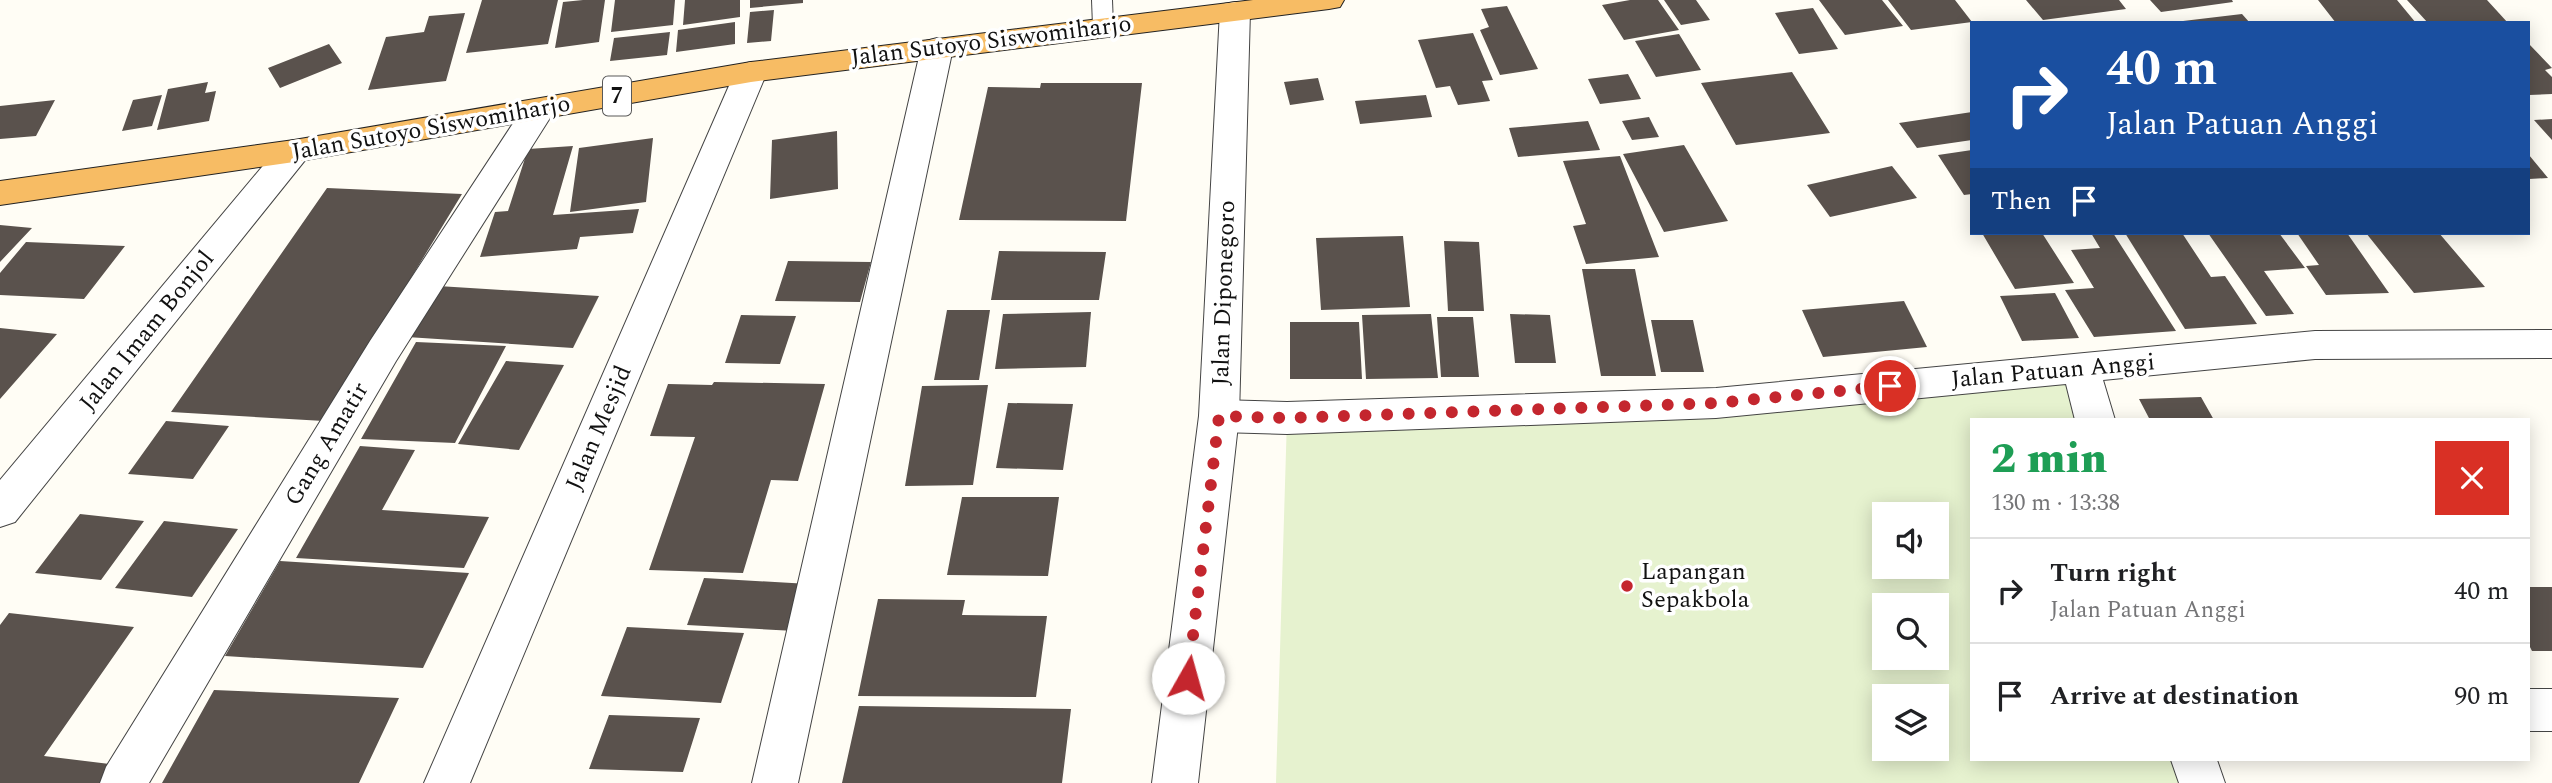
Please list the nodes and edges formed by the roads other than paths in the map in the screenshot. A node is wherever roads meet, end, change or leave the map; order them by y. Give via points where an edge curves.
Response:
1 (1329, 0) edge
2 (1235, 11) junction
3 (1102, 13) edge
4 (937, 48) junction
5 (751, 72) junction
6 (539, 110) junction
7 (294, 152) junction
8 (0, 193) edge
9 (2552, 344) edge
10 (2081, 369) junction
11 (1219, 416) junction
12 (2094, 418) edge
13 (0, 510) edge
14 (2530, 710) edge
15 (2552, 710) edge
16 (2194, 761) edge
17 (123, 783) edge
18 (447, 783) edge
19 (775, 783) edge
20 (1175, 783) edge
21 (2203, 783) edge

1 - 2 highway, 7
2 - 3 highway, Jalan Sutoyo Siswomiharjo / 7
2 - 11 street, Jalan Diponegoro
3 - 4 highway, Jalan Sutoyo Siswomiharjo / 7
4 - 5 highway, Jalan Sutoyo Siswomiharjo / 7
4 - 19 street
5 - 6 highway, Jalan Sutoyo Siswomiharjo / 7
5 - 18 street, Jalan Mesjid
6 - 7 highway, Jalan Sutoyo Siswomiharjo / 7
6 - 17 street, Gang Amatir via 383,351
7 - 8 highway, Jalan Sutoyo Siswomiharjo / 7
7 - 13 street, Jalan Imam Bonjol
9 - 10 street, Jalan Patuan Anggi via 2315,345
10 - 11 street, Jalan Patuan Anggi via 1716,403
10 - 12 street
11 - 20 street, Jalan Diponegoro
14 - 15 street
16 - 21 street

